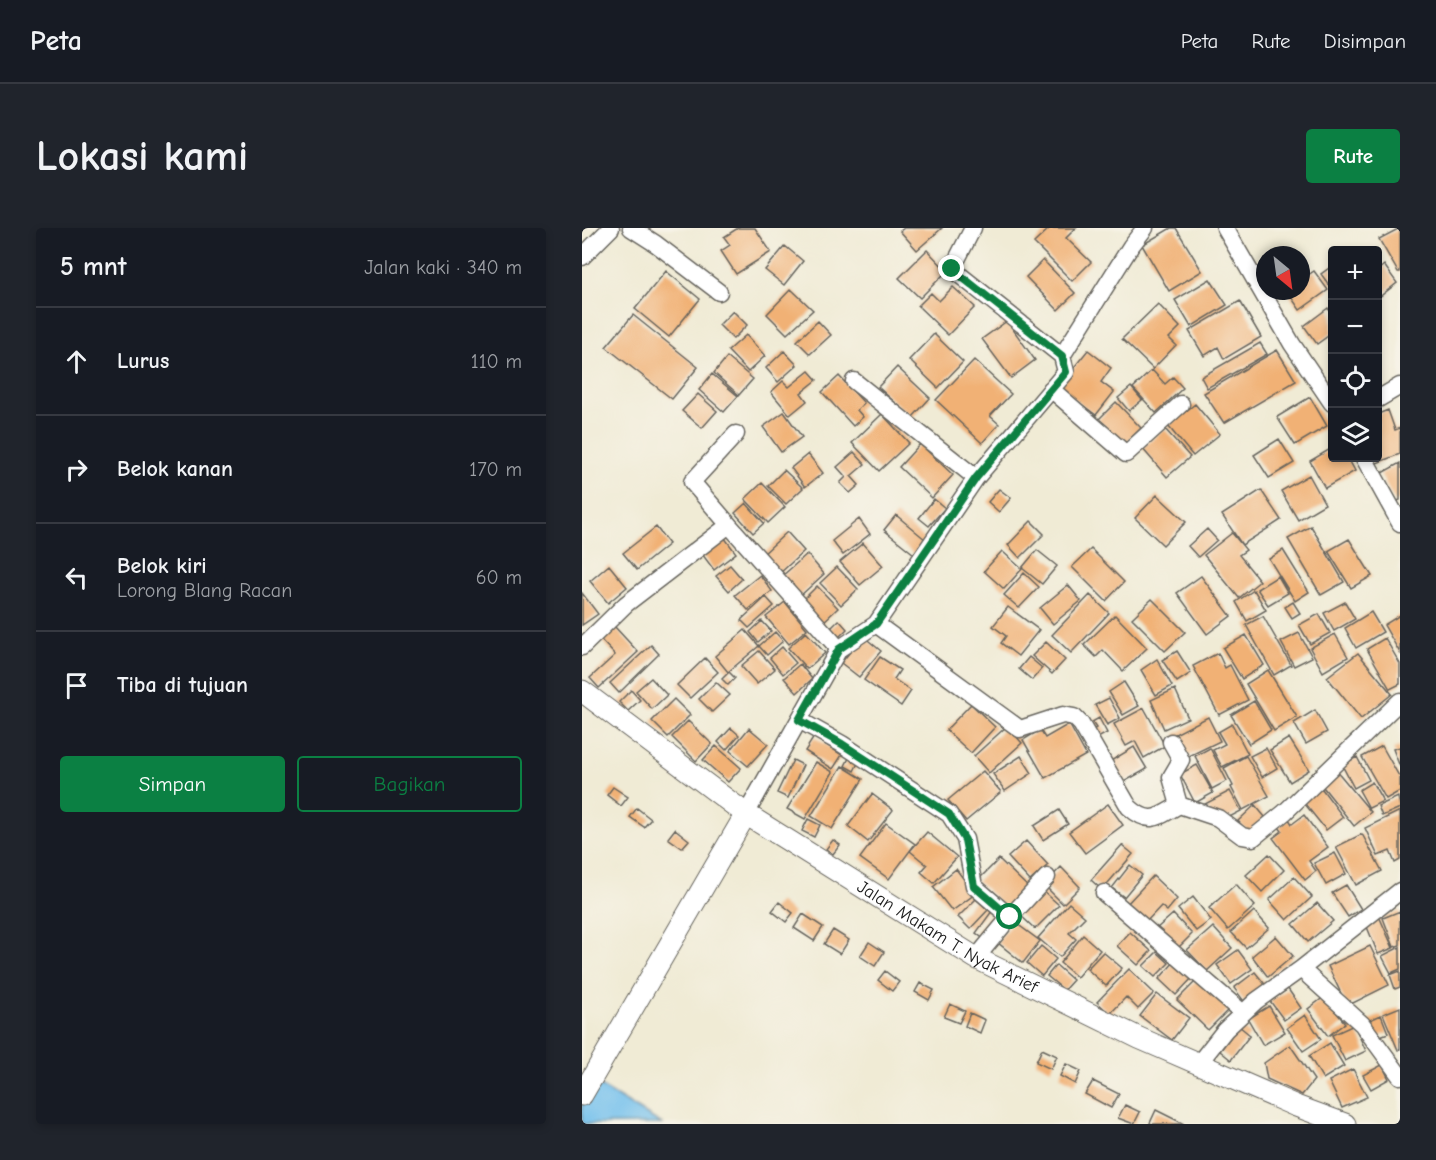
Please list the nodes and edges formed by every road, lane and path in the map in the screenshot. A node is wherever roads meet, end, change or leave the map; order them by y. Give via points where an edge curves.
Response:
1 (611, 228) edge
2 (631, 228) edge
3 (973, 228) edge
4 (1144, 228) edge
5 (1225, 228) edge
6 (582, 256) edge
7 (719, 292) dead end
8 (1062, 356) junction
9 (854, 381) dead end
10 (1400, 386) edge
11 (1051, 389) junction
12 (1328, 396) edge
13 (1382, 396) edge
14 (1181, 404) dead end
15 (736, 435) dead end
16 (1366, 462) edge
17 (976, 478) junction
18 (1400, 523) edge
19 (729, 525) junction
20 (876, 624) junction
21 (582, 647) edge
22 (839, 649) junction
23 (582, 691) edge
24 (1400, 701) edge
25 (799, 720) junction
26 (1171, 742) dead end
27 (1179, 805) junction
28 (746, 814) junction
29 (1047, 877) dead end
30 (1400, 891) edge
31 (1104, 893) dead end
32 (1010, 917) junction
33 (976, 958) junction
34 (1301, 969) junction
35 (1243, 1013) junction
36 (1199, 1063) junction
37 (1400, 1076) edge
38 (585, 1089) edge
39 (1345, 1124) edge

1 - 6 street
2 - 7 street
3 - 8 street via 952,269
4 - 8 street
5 - 12 street via 1292,344
8 - 11 street via 1066,372
9 - 17 street
10 - 13 street
11 - 14 street via 1126,454
11 - 17 street
15 - 19 street via 692,482
16 - 18 street
17 - 20 street
19 - 21 street via 626,604
19 - 22 street
20 - 22 street
20 - 27 street via 1020,729 1063,715 1074,717 1129,807 1140,817 1156,818
22 - 25 street
23 - 28 street, Jalan Makam T. Nyak Arief
24 - 27 street via 1253,838 1242,836 1218,818
25 - 28 street
25 - 32 street via 949,814 965,840 974,886
26 - 27 street via 1181,760 1171,777
28 - 33 street, Jalan Makam T. Nyak Arief
28 - 38 street
29 - 32 street
30 - 34 street
31 - 35 street
32 - 33 street
33 - 36 street, Jalan Makam T. Nyak Arief
34 - 35 street
34 - 37 street via 1362,1024
35 - 36 street
36 - 39 street, Jalan Makam T. Nyak Arief

